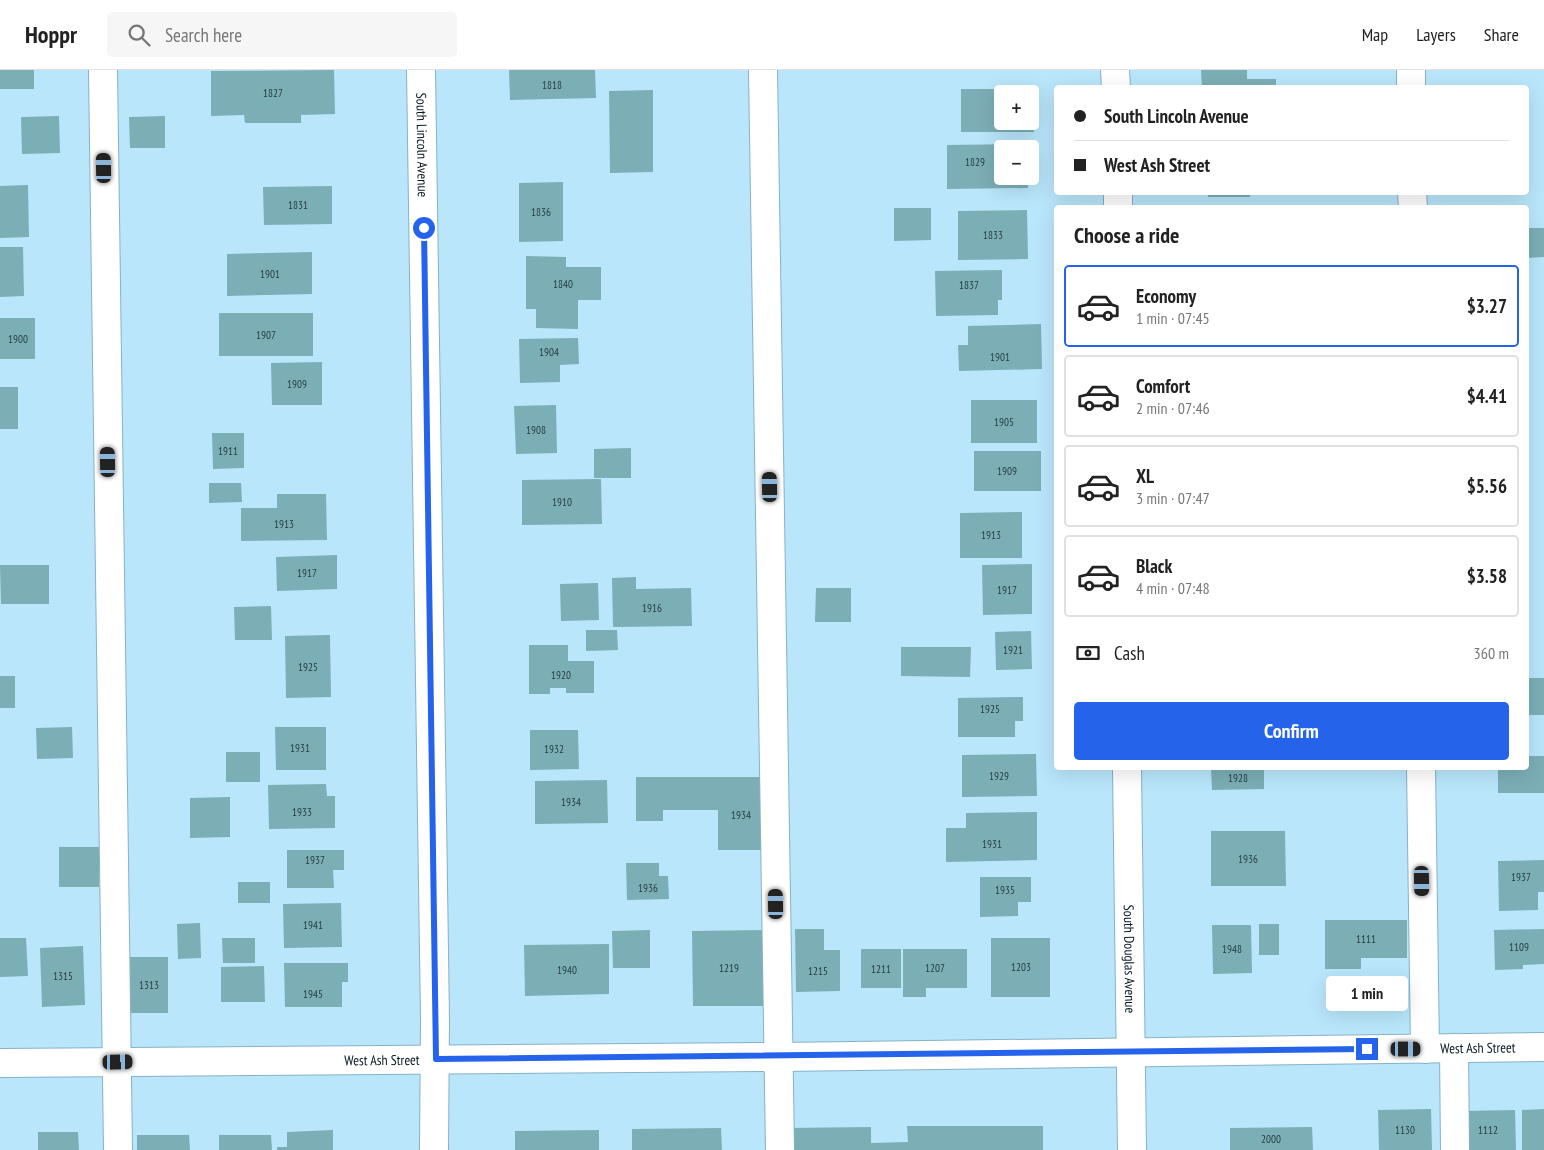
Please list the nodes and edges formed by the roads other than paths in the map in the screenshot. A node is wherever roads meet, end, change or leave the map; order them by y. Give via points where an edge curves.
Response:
1 (103, 70) edge
2 (421, 70) edge
3 (763, 70) edge
4 (1115, 70) edge
5 (1411, 70) edge
6 (1116, 85) edge
7 (1411, 85) edge
8 (1128, 770) edge
9 (1421, 770) edge
10 (1544, 1047) edge
11 (1454, 1048) junction
12 (1425, 1049) junction
13 (1132, 1051) junction
14 (779, 1057) junction
15 (436, 1059) junction
16 (118, 1062) junction
17 (0, 1063) edge
18 (118, 1150) edge
19 (434, 1150) edge
20 (780, 1150) edge
21 (1132, 1150) edge
22 (1455, 1150) edge

1 - 16 street
2 - 15 street, South Lincoln Avenue
3 - 14 street
4 - 6 street
5 - 7 street
8 - 13 street, South Douglas Avenue
9 - 12 street
10 - 11 street, West Ash Street
11 - 12 street, West Ash Street
11 - 22 street
12 - 13 street, West Ash Street
13 - 14 street, West Ash Street
13 - 21 street, South Douglas Avenue
14 - 15 street, West Ash Street
14 - 20 street
15 - 16 street, West Ash Street
15 - 19 street, South Lincoln Avenue
16 - 17 street, West Ash Street
16 - 18 street

